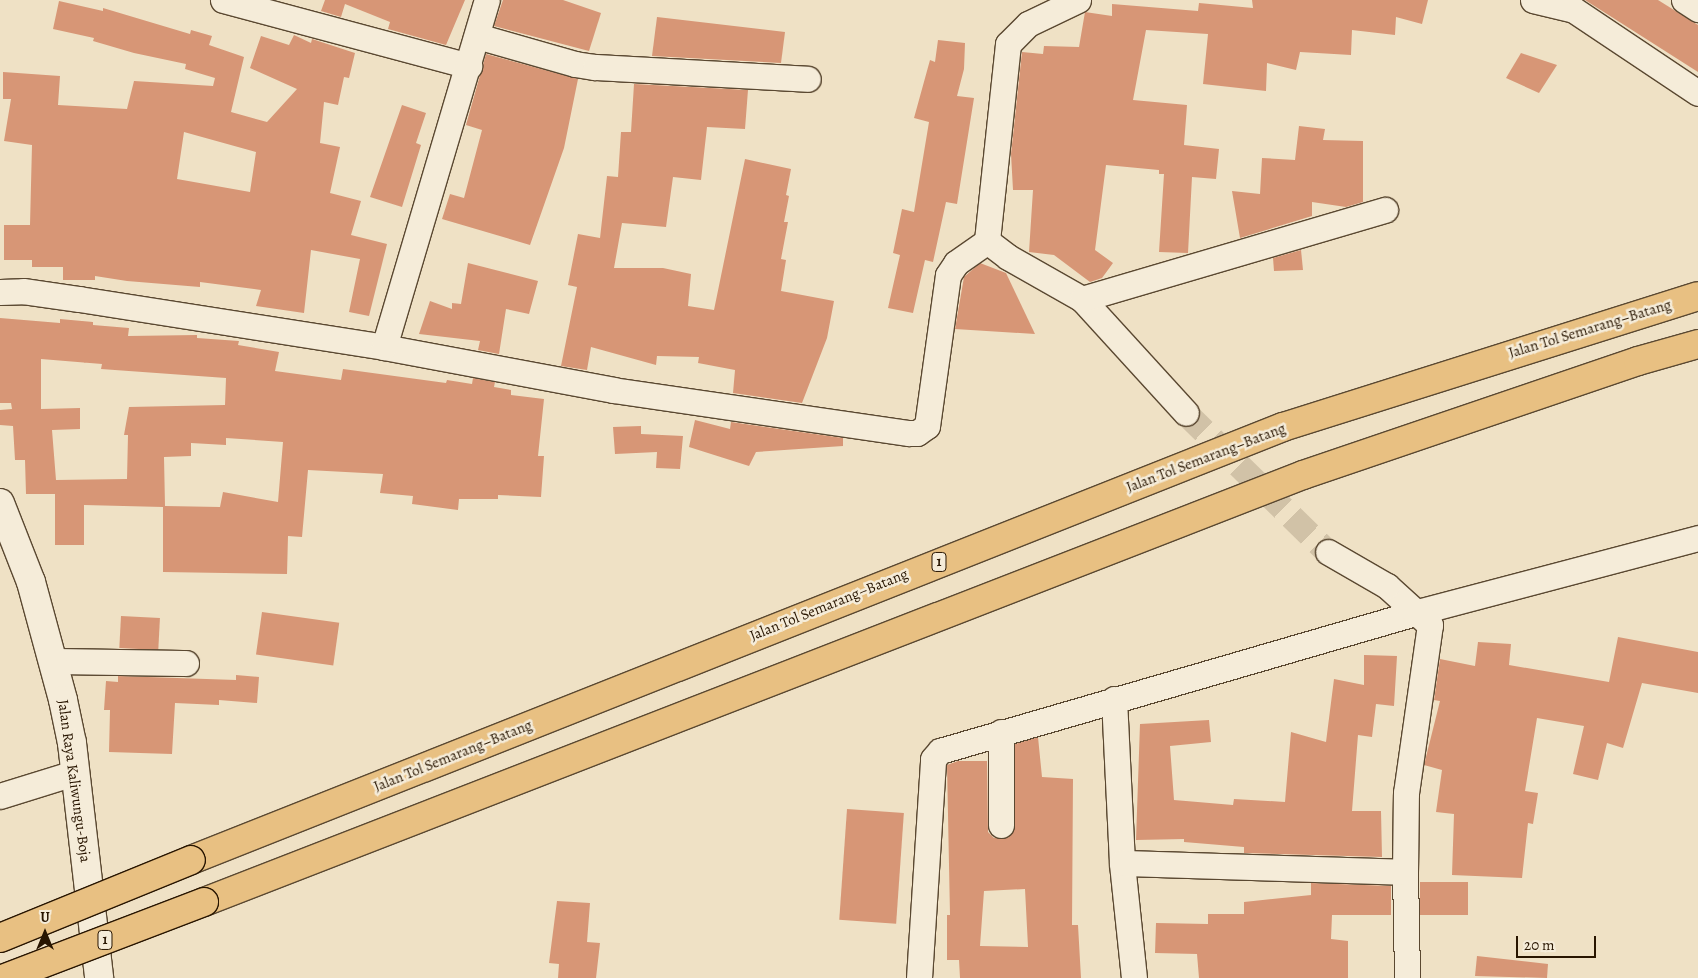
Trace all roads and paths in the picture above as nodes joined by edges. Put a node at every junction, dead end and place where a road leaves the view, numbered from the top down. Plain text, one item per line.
1 (222, 0) edge
2 (486, 0) edge
3 (1078, 0) edge
4 (1533, 0) edge
5 (1684, 0) edge
6 (1698, 8) edge
7 (477, 36) junction
8 (469, 66) junction
9 (808, 79) dead end
10 (1698, 93) edge
11 (1385, 210) dead end
12 (987, 241) junction
13 (0, 292) edge
14 (1698, 296) edge
15 (1082, 299) junction
16 (1698, 344) edge
17 (384, 347) junction
18 (1186, 413) tunnel mouth
19 (0, 503) edge
20 (7, 535) edge
21 (1698, 538) edge
22 (1328, 552) tunnel mouth
23 (1418, 612) junction
24 (53, 661) junction
25 (186, 662) dead end
26 (1114, 699) junction
27 (1001, 732) junction
28 (74, 773) junction
29 (0, 796) edge
30 (1001, 825) dead end
31 (1122, 864) junction
32 (1405, 872) junction
33 (0, 938) edge
34 (5, 978) edge
35 (99, 978) edge
36 (919, 978) edge
37 (1134, 978) edge
38 (1407, 978) edge

1 - 8 street
2 - 7 street
3 - 12 street
4 - 10 street
5 - 6 street
7 - 8 street
7 - 9 street
8 - 17 street
11 - 15 street
12 - 15 street
12 - 17 street
13 - 17 street
14 - 33 highway, Jalan Tol Semarang–Batang / 1, bridge
15 - 18 street
16 - 34 highway, 1, bridge
19 - 20 main road, Jalan Raya Kaliwungu-Boja
20 - 24 main road, Jalan Raya Kaliwungu-Boja
21 - 23 street
22 - 23 street
23 - 26 street
23 - 32 street
24 - 25 street
24 - 28 main road, Jalan Raya Kaliwungu-Boja
26 - 27 street
26 - 31 street
27 - 30 street
27 - 36 street
28 - 29 street
28 - 35 main road, Jalan Raya Kaliwungu-Boja
31 - 32 street
31 - 37 street
32 - 38 street

